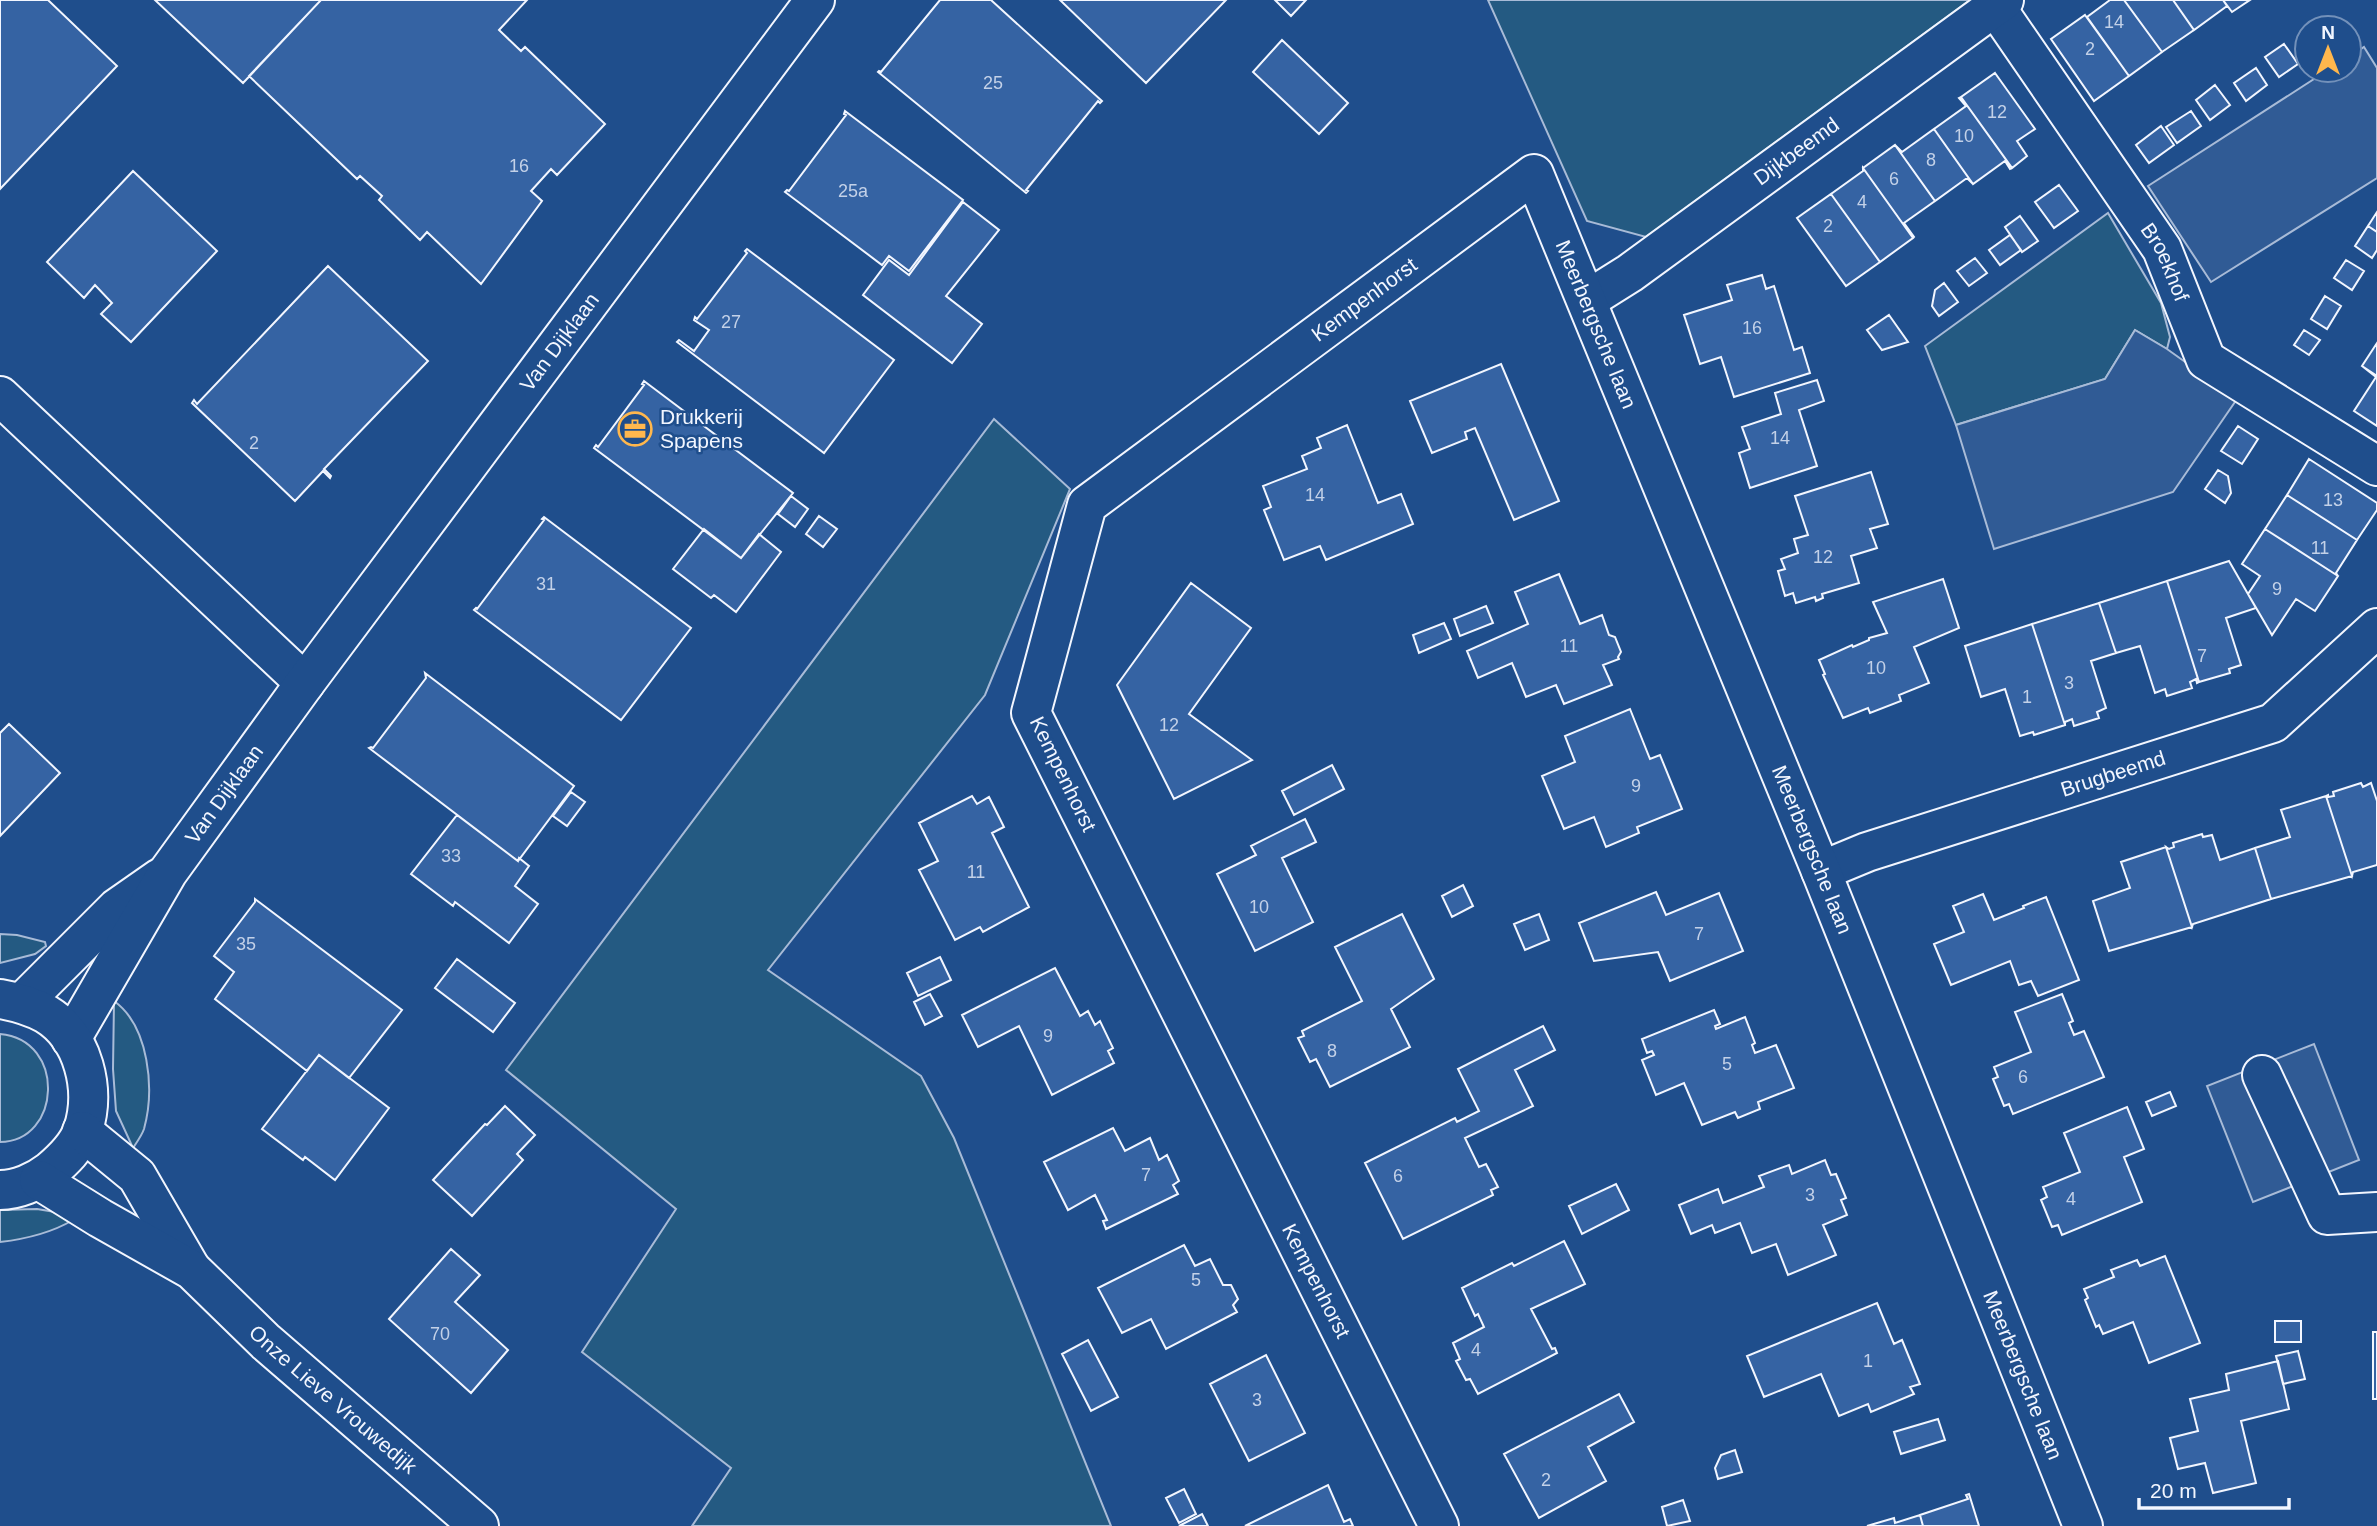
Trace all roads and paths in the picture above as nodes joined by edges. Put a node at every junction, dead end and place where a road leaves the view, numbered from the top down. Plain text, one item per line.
1 (815, 0) edge
2 (2000, 3) edge
3 (1534, 174) joint
4 (1587, 300) junction
5 (0, 397) edge
6 (2377, 466) edge
7 (2377, 628) edge
8 (305, 683) junction
9 (1821, 871) junction
10 (168, 872) junction
11 (11, 1001) edge
12 (71, 1039) junction
13 (2262, 1075) dead end
14 (82, 1131) junction
15 (39, 1180) junction
16 (0, 1190) edge
17 (2377, 1212) edge
18 (192, 1270) junction
19 (479, 1526) edge
20 (1439, 1526) edge
21 (2083, 1526) edge

1 - 8 street, Van Dijklaan
2 - 4 street, Dijkbeemd
2 - 6 street, Broekhof
3 - 4 street, Meerbergsche laan
3 - 20 street, Kempenhorst
4 - 9 street, Meerbergsche laan
5 - 8 street
7 - 9 street, Brugbeemd
8 - 10 street, Van Dijklaan
9 - 21 street, Meerbergsche laan
10 - 11 street, Van Dijklaan
10 - 12 street, Van Dijklaan
11 - 12 street
12 - 14 street
13 - 17 street
14 - 15 street
14 - 18 street, Onze Lieve Vrouwedijk
15 - 16 street
15 - 18 street, Onze Lieve Vrouwedijk
18 - 19 street, Onze Lieve Vrouwedijk

